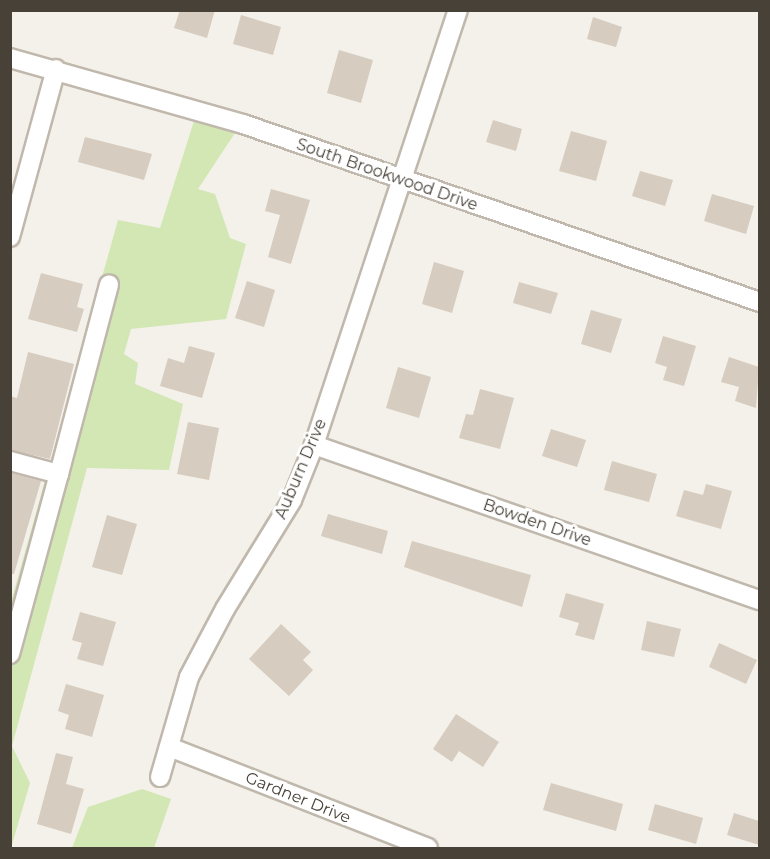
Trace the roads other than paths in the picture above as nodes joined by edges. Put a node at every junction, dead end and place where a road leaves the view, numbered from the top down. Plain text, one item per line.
1 (458, 10) edge
2 (10, 58) edge
3 (56, 69) junction
4 (403, 181) junction
5 (14, 213) edge
6 (10, 237) edge
7 (110, 285) dead end
8 (759, 302) edge
9 (314, 445) junction
10 (10, 461) edge
11 (59, 474) junction
12 (759, 600) edge
13 (10, 654) edge
14 (169, 747) junction
15 (160, 777) dead end
16 (428, 849) edge

1 - 4 street
2 - 3 street, South Brookwood Drive
3 - 4 street, South Brookwood Drive
3 - 5 street
4 - 8 street, South Brookwood Drive
4 - 9 street, Auburn Drive
5 - 6 street
7 - 11 street
9 - 12 street, Bowden Drive
9 - 14 street, Auburn Drive
10 - 11 street
11 - 13 street
14 - 15 street, Auburn Drive
14 - 16 street, Gardner Drive

